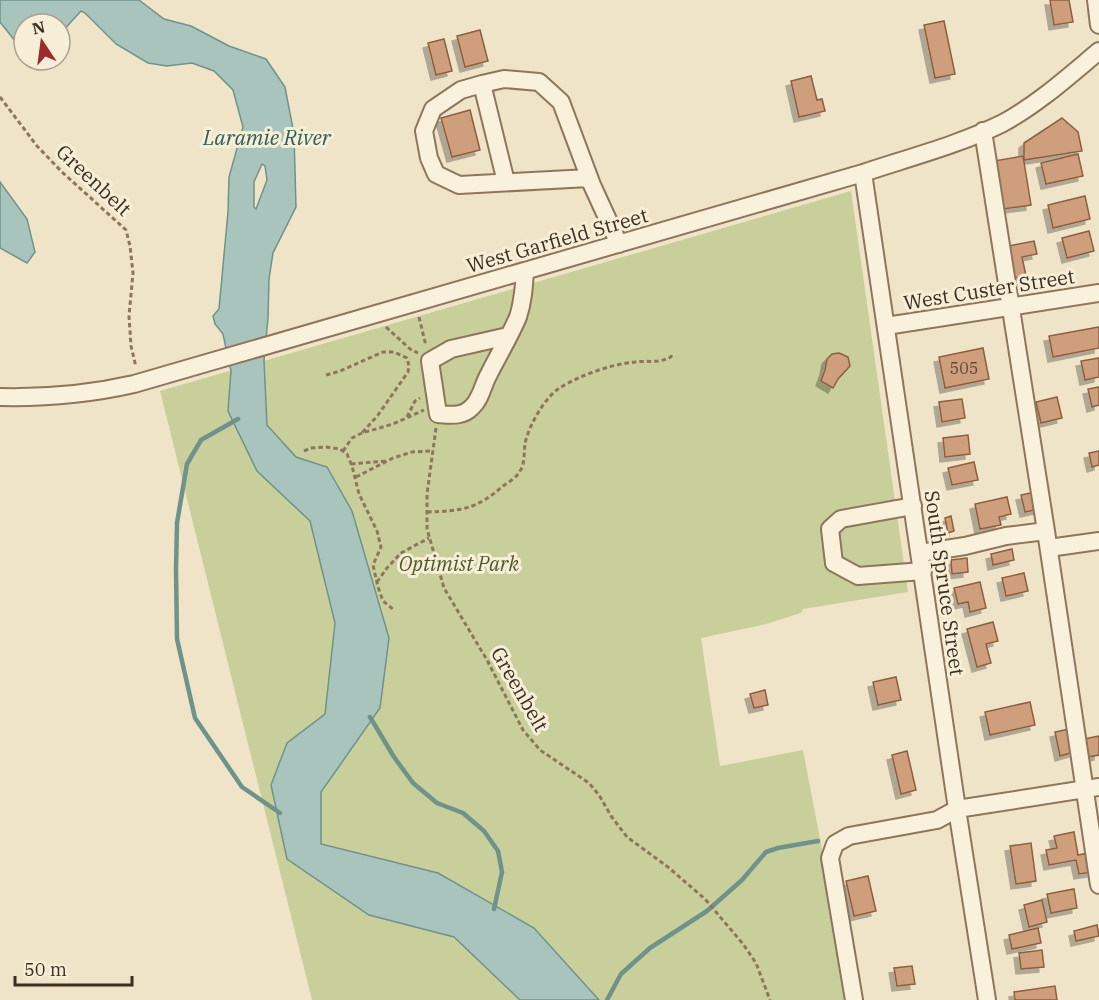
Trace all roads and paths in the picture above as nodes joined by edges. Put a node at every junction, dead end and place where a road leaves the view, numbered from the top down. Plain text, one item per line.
1 (1096, 0) edge
2 (1099, 25) edge
3 (1099, 51) edge
4 (482, 84) junction
5 (0, 97) edge
6 (983, 131) junction
7 (863, 172) junction
8 (589, 178) junction
9 (506, 182) junction
10 (619, 244) junction
11 (525, 271) junction
12 (1099, 293) edge
13 (1011, 307) junction
14 (373, 314) junction
15 (886, 326) junction
16 (508, 336) junction
17 (410, 349) junction
18 (672, 352) dead end
19 (407, 358) junction
20 (430, 361) junction
21 (136, 368) dead end
22 (327, 375) dead end
23 (434, 388) junction
24 (0, 397) edge
25 (437, 411) junction
26 (407, 419) junction
27 (362, 433) junction
28 (304, 451) dead end
29 (343, 451) junction
30 (432, 452) junction
31 (388, 460) junction
32 (351, 464) junction
33 (355, 477) junction
34 (913, 506) junction
35 (427, 512) junction
36 (430, 538) junction
37 (1048, 539) junction
38 (1099, 541) edge
39 (920, 553) junction
40 (923, 571) junction
41 (377, 582) junction
42 (394, 610) dead end
43 (1092, 788) edge
44 (957, 809) junction
45 (1099, 885) edge
46 (770, 1000) edge
47 (854, 1000) edge
48 (987, 1000) edge

1 - 2 street
3 - 6 street, West Garfield Street
4 - 8 street
4 - 9 street
4 - 9 street
5 - 21 path, Greenbelt
6 - 7 street, West Garfield Street
6 - 13 street
7 - 10 street, West Garfield Street
7 - 15 street, South Spruce Street
8 - 9 street
8 - 10 street
10 - 11 street, West Garfield Street
11 - 14 street, West Garfield Street
11 - 16 street
12 - 13 street, West Custer Street
13 - 15 street, West Custer Street
13 - 37 street
14 - 17 path
14 - 24 street, West Garfield Street
15 - 34 street, South Spruce Street
16 - 20 street
16 - 25 street
17 - 19 path
17 - 20 path
18 - 35 path
19 - 22 path
19 - 27 path
20 - 23 street
23 - 25 street
23 - 26 path
25 - 26 path
25 - 30 path, Greenbelt
26 - 27 path
27 - 29 path
28 - 29 path
29 - 32 path
30 - 31 path
30 - 35 path, Greenbelt
31 - 32 path
31 - 33 path
32 - 33 path
33 - 41 path
34 - 39 street, South Spruce Street
34 - 40 street
35 - 36 path, Greenbelt
36 - 41 path
36 - 46 path, Greenbelt
37 - 38 street
37 - 39 street
37 - 43 street
39 - 40 street, South Spruce Street
40 - 44 street, South Spruce Street
41 - 42 path
43 - 44 street
43 - 45 street
44 - 47 street
44 - 48 street, South Spruce Street

